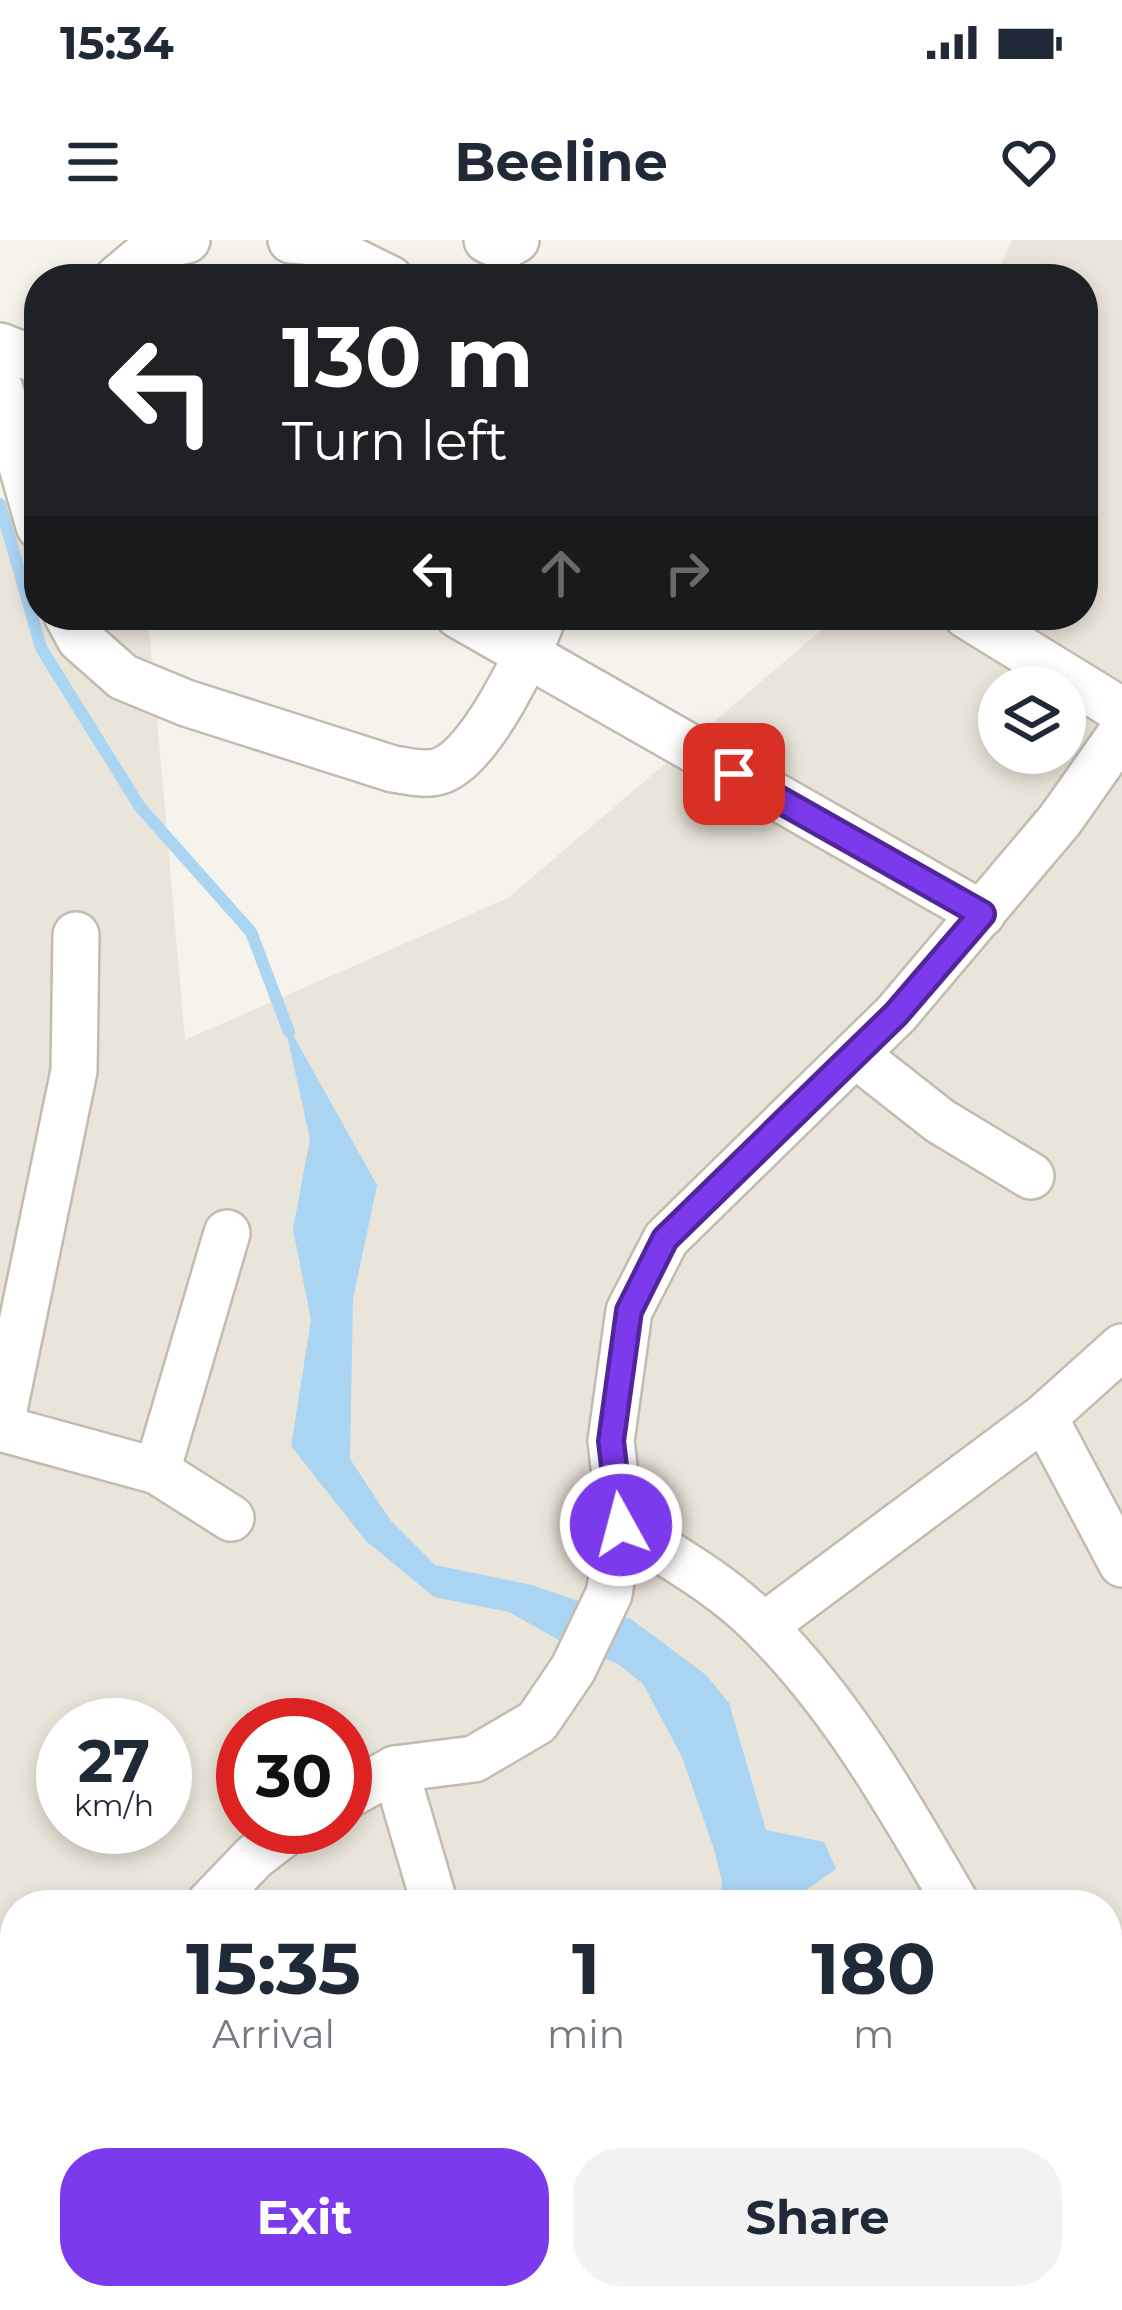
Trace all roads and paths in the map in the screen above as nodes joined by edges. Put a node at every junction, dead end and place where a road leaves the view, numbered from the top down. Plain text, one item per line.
1 (187, 240) edge
2 (291, 240) edge
3 (487, 240) edge
4 (516, 240) edge
5 (135, 264) edge
6 (360, 264) edge
7 (0, 389) edge
8 (24, 473) edge
9 (75, 630) edge
10 (483, 630) edge
11 (538, 630) edge
12 (990, 630) edge
13 (528, 657) junction
14 (1122, 711) edge
15 (1122, 732) edge
16 (982, 914) junction
17 (76, 935) dead end
18 (856, 1055) junction
19 (1031, 1176) dead end
20 (227, 1233) dead end
21 (1122, 1347) edge
22 (1044, 1417) junction
23 (0, 1428) edge
24 (157, 1471) junction
25 (231, 1518) dead end
26 (621, 1525) junction
27 (1122, 1564) edge
28 (764, 1626) junction
29 (395, 1769) junction
30 (372, 1782) edge
31 (257, 1854) edge
32 (222, 1890) edge
33 (430, 1890) edge
34 (948, 1890) edge

1 - 5 street
2 - 6 street
3 - 4 street
7 - 8 street
9 - 13 street
10 - 13 street
11 - 13 street
12 - 14 street
13 - 16 street
15 - 16 street
16 - 18 street
17 - 23 street
18 - 19 street
18 - 26 street
20 - 24 street
21 - 22 street
22 - 27 street
22 - 28 street
23 - 24 street
24 - 25 street
26 - 28 street
26 - 29 street
28 - 34 street
29 - 30 street
29 - 33 street
31 - 32 street

